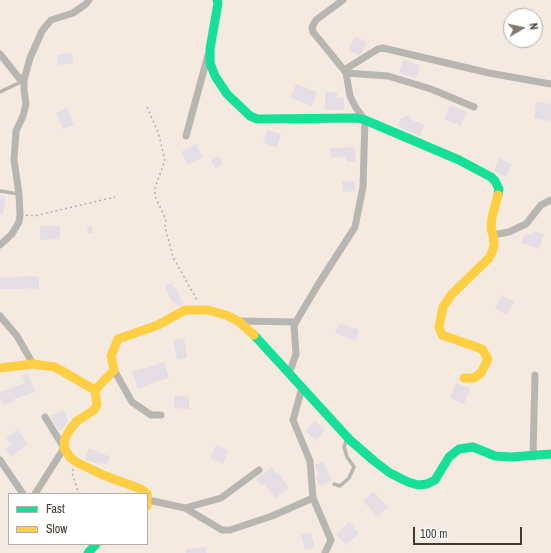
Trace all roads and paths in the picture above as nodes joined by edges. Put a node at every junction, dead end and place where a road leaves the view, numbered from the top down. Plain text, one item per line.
1 (89, 0) edge
2 (217, 0) edge
3 (343, 0) edge
4 (210, 49) junction
5 (0, 54) edge
6 (345, 71) junction
7 (24, 80) junction
8 (551, 84) edge
9 (0, 92) edge
10 (474, 107) dead end
11 (147, 108) dead end
12 (365, 120) junction
13 (186, 136) dead end
14 (0, 191) edge
15 (19, 194) junction
16 (115, 197) dead end
17 (551, 200) edge
18 (20, 215) junction
19 (493, 235) junction
20 (0, 245) edge
21 (200, 310) junction
22 (0, 316) edge
23 (238, 321) junction
24 (296, 322) junction
25 (33, 364) junction
26 (0, 368) edge
27 (114, 370) junction
28 (289, 374) junction
29 (534, 376) dead end
30 (464, 378) dead end
31 (302, 388) junction
32 (95, 390) junction
33 (161, 415) dead end
34 (45, 417) dead end
35 (347, 437) junction
36 (64, 448) junction
37 (551, 454) edge
38 (533, 456) junction
39 (0, 460) edge
40 (76, 462) junction
41 (259, 470) dead end
42 (334, 484) dead end
43 (22, 493) edge
44 (36, 493) edge
45 (79, 493) edge
46 (146, 493) edge
47 (313, 498) junction
48 (148, 503) edge
49 (184, 508) junction
50 (95, 545) edge
51 (88, 553) edge
52 (325, 553) edge

1 - 7 street
2 - 4 street
3 - 6 street
4 - 12 street
4 - 13 street
5 - 7 street
6 - 8 street
6 - 10 street
6 - 12 street
7 - 9 lane
7 - 15 street
11 - 21 path
12 - 19 street
12 - 24 street
14 - 15 lane
15 - 18 street
16 - 18 path
17 - 19 street
18 - 20 street
19 - 30 street
21 - 23 street
21 - 27 street
22 - 25 street
23 - 24 street
23 - 28 street
24 - 28 street
25 - 26 street
25 - 32 street
27 - 32 street
27 - 33 street
28 - 31 street
29 - 38 street
31 - 35 street
31 - 47 street
32 - 36 street
34 - 36 street
35 - 38 street
35 - 42 lane
36 - 40 street
36 - 44 street
37 - 38 street
39 - 43 street
40 - 45 path
40 - 46 street
41 - 49 street
47 - 49 street
47 - 52 street
48 - 49 street
50 - 51 street

